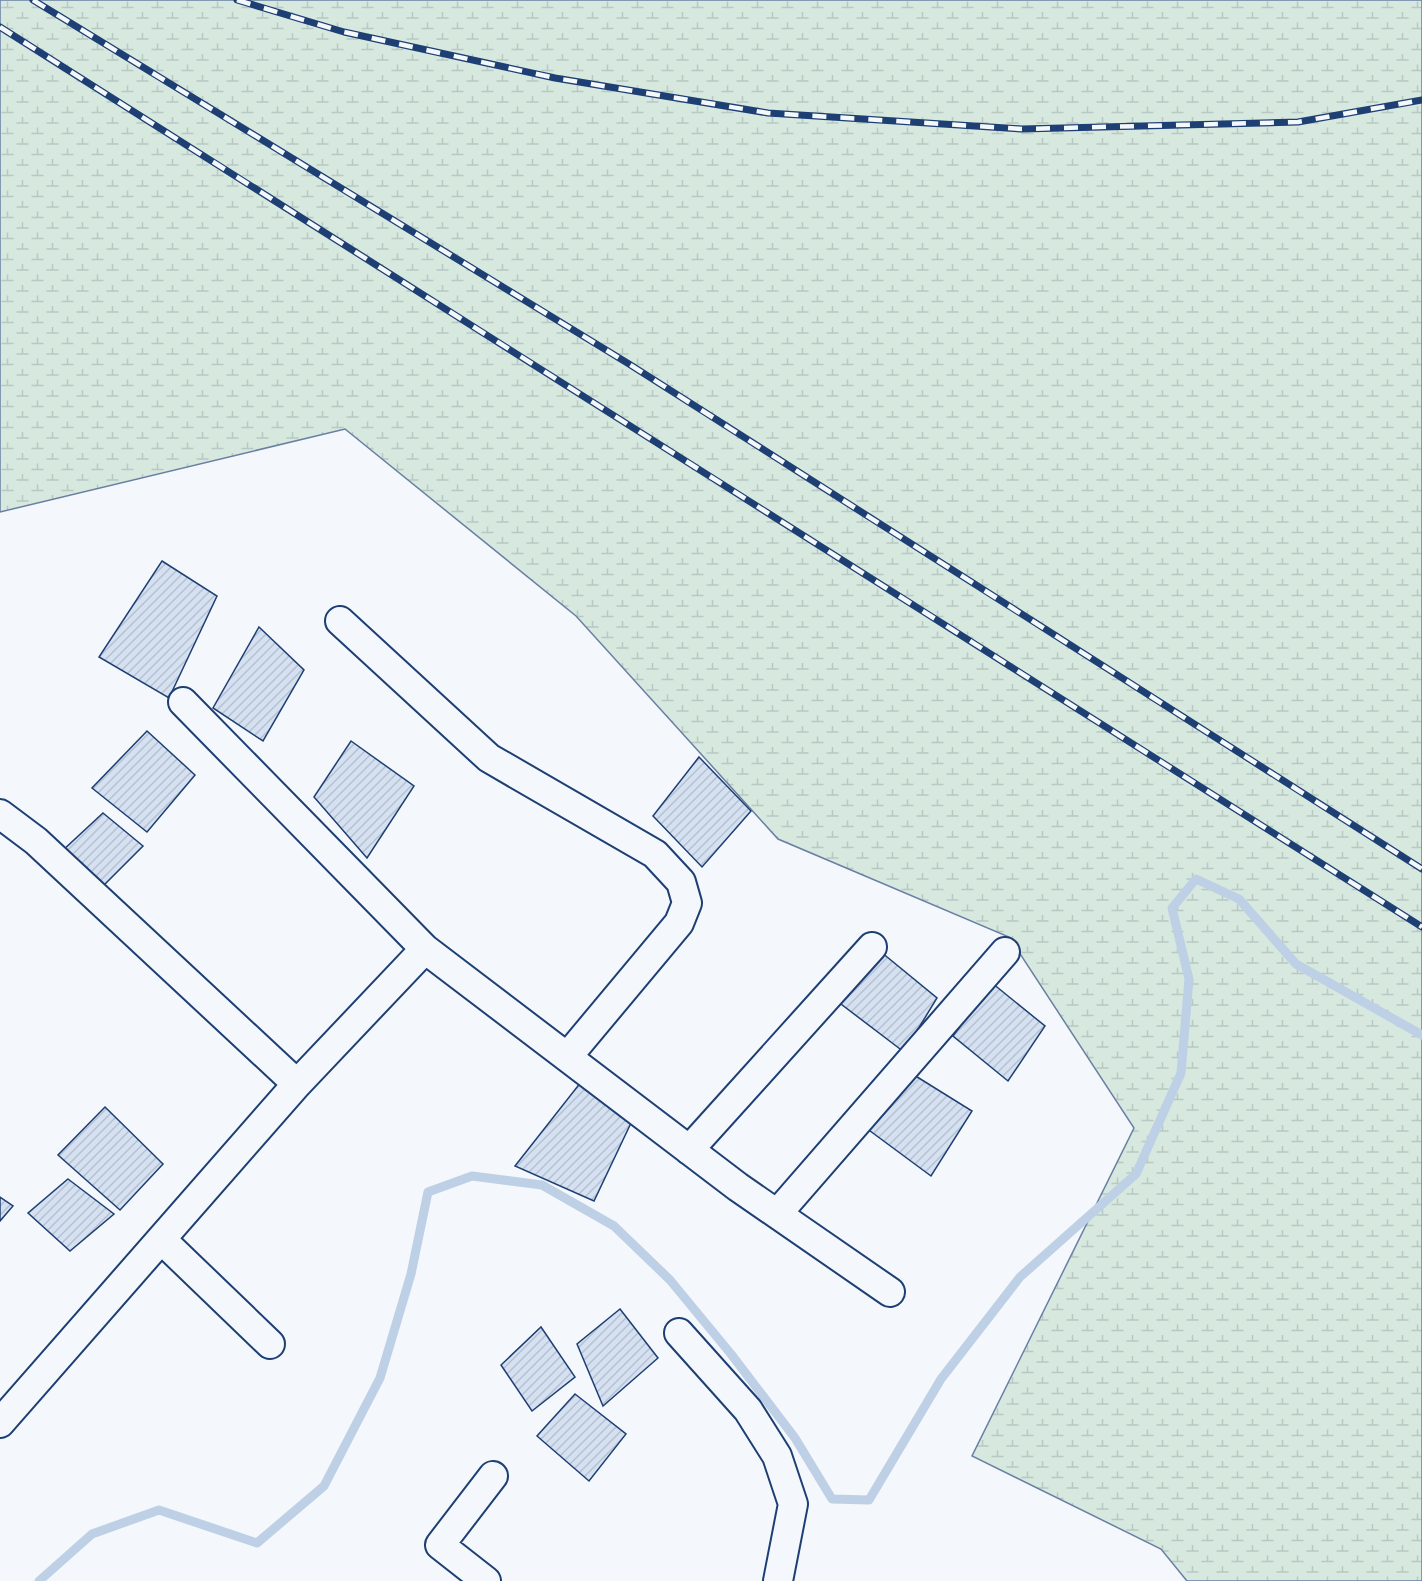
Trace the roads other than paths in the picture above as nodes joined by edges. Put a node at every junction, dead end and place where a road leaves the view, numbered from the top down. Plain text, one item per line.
1 (339, 621) dead end
2 (183, 702) dead end
3 (0, 814) edge
4 (872, 947) dead end
5 (425, 949) junction
6 (1005, 952) dead end
7 (568, 1056) junction
8 (297, 1084) junction
9 (689, 1150) junction
10 (777, 1214) junction
11 (162, 1240) junction
12 (890, 1292) dead end
13 (679, 1333) dead end
14 (270, 1344) dead end
15 (0, 1424) edge
16 (493, 1476) dead end
17 (486, 1581) edge
18 (778, 1581) edge

1 - 7 street
2 - 5 street
3 - 8 street
4 - 9 street
5 - 7 street
5 - 8 street
6 - 10 street
7 - 9 street
8 - 11 street
9 - 10 street
10 - 12 street
11 - 14 street
11 - 15 street
13 - 18 street
16 - 17 street

